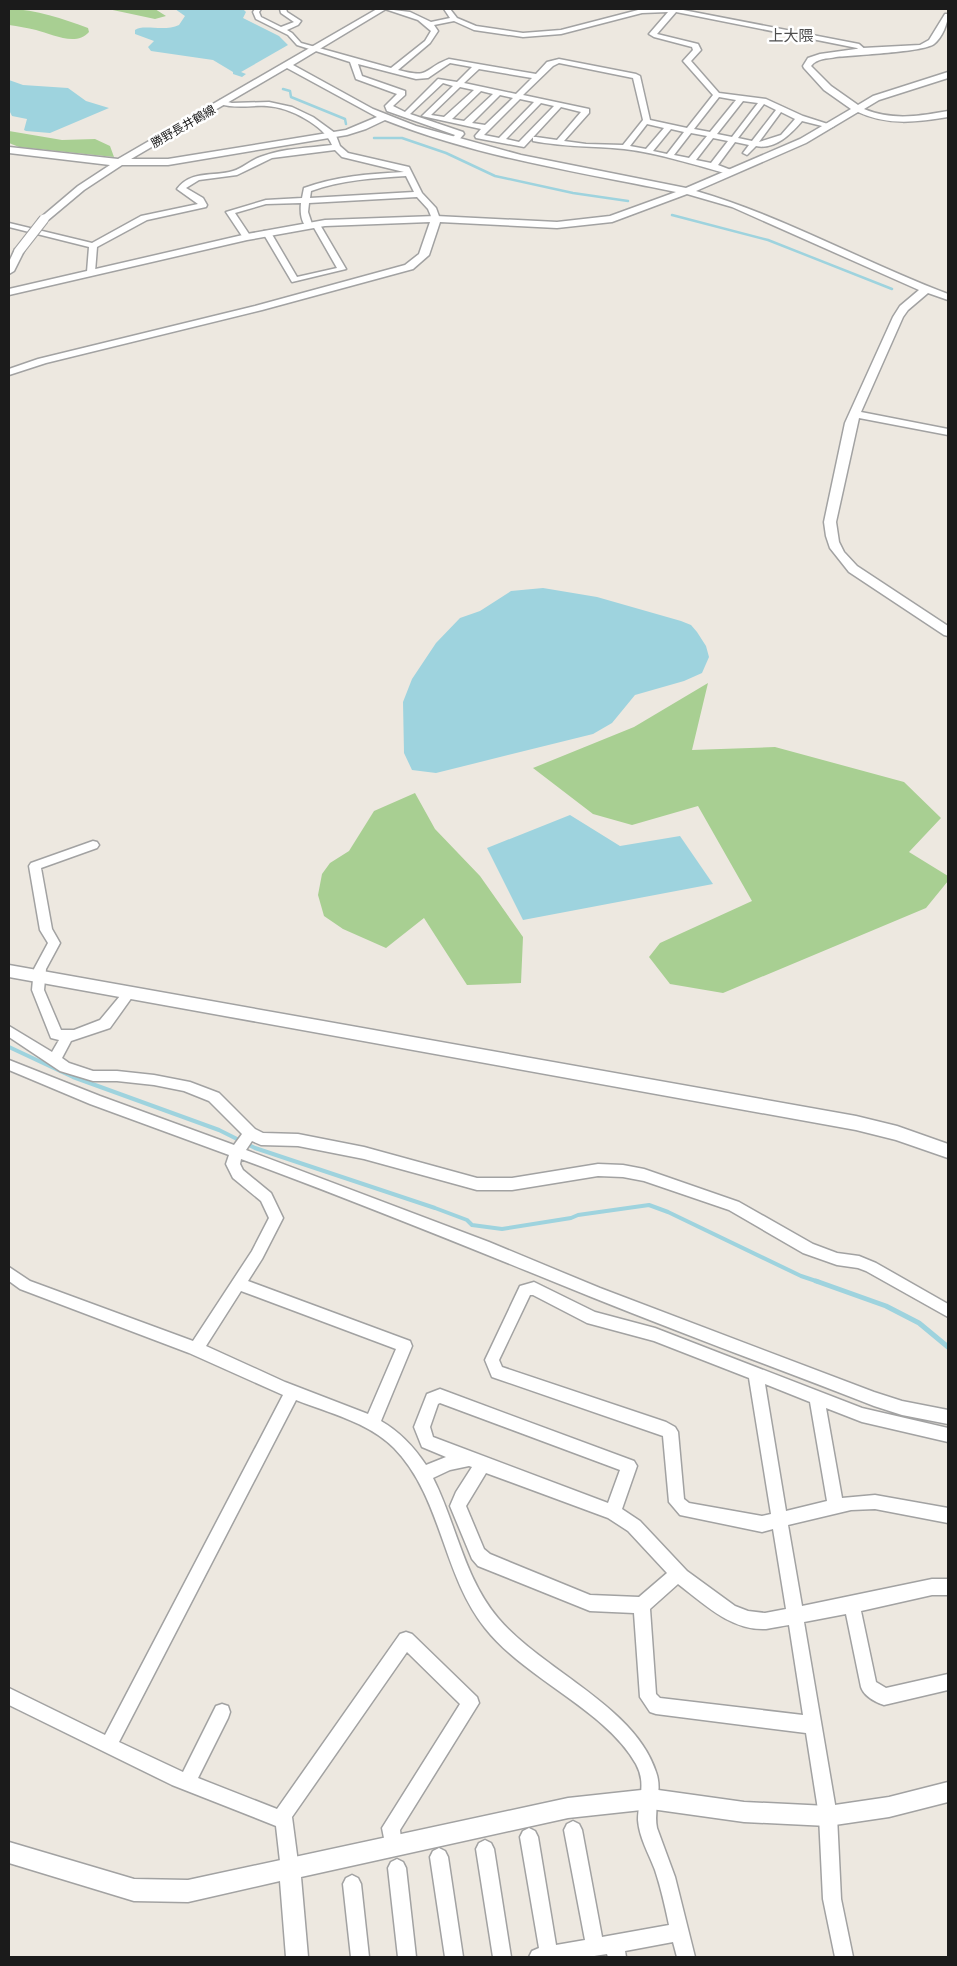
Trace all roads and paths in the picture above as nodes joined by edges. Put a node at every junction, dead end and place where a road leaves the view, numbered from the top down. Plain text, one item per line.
1 (258, 9) edge
2 (283, 9) edge
3 (382, 9) edge
4 (388, 9) edge
5 (447, 9) edge
6 (674, 10) junction
7 (948, 16) edge
8 (455, 19) junction
9 (431, 24) junction
10 (280, 30) junction
11 (314, 48) junction
12 (863, 51) junction
13 (353, 60) junction
14 (459, 63) junction
15 (287, 65) junction
16 (478, 66) junction
17 (453, 69) dead end
18 (392, 71) junction
19 (948, 75) edge
20 (538, 77) junction
21 (459, 85) junction
22 (479, 89) junction
23 (498, 93) junction
24 (717, 95) junction
25 (518, 97) junction
26 (741, 98) junction
27 (763, 101) junction
28 (223, 102) junction
29 (539, 102) junction
30 (562, 106) junction
31 (780, 108) junction
32 (856, 109) junction
33 (408, 112) junction
34 (387, 113) junction
35 (948, 114) edge
36 (426, 116) junction
37 (800, 118) junction
38 (446, 120) junction
39 (647, 122) junction
40 (466, 124) junction
41 (669, 126) junction
42 (830, 126) junction
43 (487, 128) junction
44 (690, 130) junction
45 (332, 134) junction
46 (712, 135) junction
47 (536, 139) junction
48 (733, 139) junction
49 (500, 141) junction
50 (558, 143) junction
51 (754, 143) junction
52 (337, 147) junction
53 (626, 147) junction
54 (11, 151) edge
55 (648, 152) junction
56 (748, 153) dead end
57 (669, 156) junction
58 (520, 158) junction
59 (691, 161) junction
60 (120, 162) junction
61 (713, 166) junction
62 (728, 172) junction
63 (408, 174) junction
64 (687, 192) junction
65 (419, 194) junction
66 (304, 201) junction
67 (436, 219) junction
68 (9, 225) edge
69 (312, 225) junction
70 (267, 233) junction
71 (247, 236) junction
72 (93, 246) junction
73 (9, 271) edge
74 (91, 272) junction
75 (926, 289) junction
76 (9, 292) edge
77 (948, 297) edge
78 (9, 372) edge
79 (855, 414) junction
80 (948, 432) edge
81 (948, 632) edge
82 (93, 844) dead end
83 (9, 971) edge
84 (39, 977) junction
85 (129, 993) junction
86 (9, 1031) edge
87 (67, 1036) junction
88 (54, 1060) junction
89 (9, 1066) edge
90 (250, 1133) junction
91 (948, 1151) edge
92 (237, 1152) junction
93 (9, 1273) edge
94 (239, 1284) junction
95 (948, 1311) edge
96 (196, 1348) junction
97 (756, 1375) junction
98 (292, 1393) junction
99 (817, 1397) junction
100 (948, 1417) edge
101 (372, 1423) junction
102 (948, 1435) edge
103 (476, 1462) junction
104 (422, 1475) junction
105 (836, 1507) junction
106 (613, 1512) junction
107 (948, 1516) edge
108 (780, 1519) junction
109 (678, 1573) junction
110 (948, 1587) edge
111 (642, 1605) junction
112 (852, 1605) junction
113 (795, 1616) junction
114 (948, 1682) edge
115 (9, 1696) edge
116 (222, 1712) dead end
117 (813, 1726) junction
118 (108, 1746) junction
119 (186, 1782) junction
120 (948, 1792) edge
121 (651, 1799) junction
122 (828, 1816) junction
123 (280, 1819) junction
124 (573, 1830) dead end
125 (529, 1837) dead end
126 (392, 1847) junction
127 (485, 1849) dead end
128 (9, 1853) edge
129 (440, 1857) dead end
130 (397, 1868) dead end
131 (290, 1870) junction
132 (352, 1884) dead end
133 (679, 1932) junction
134 (595, 1947) junction
135 (616, 1950) edge
136 (552, 1956) edge
137 (297, 1957) edge
138 (360, 1957) edge
139 (407, 1957) edge
140 (454, 1957) edge
141 (502, 1957) edge
142 (686, 1957) edge
143 (844, 1957) edge

1 - 10 street
2 - 10 street
3 - 11 street, 勝野長井鶴線
4 - 9 street
5 - 8 street
6 - 8 street
6 - 12 street
6 - 24 street
7 - 12 street
8 - 9 street
9 - 18 street
10 - 11 street
11 - 13 street
11 - 15 street, 勝野長井鶴線
12 - 32 street
13 - 18 street
13 - 34 street
14 - 16 street
14 - 17 street
14 - 18 street
15 - 28 street, 勝野長井鶴線
15 - 34 street
16 - 20 street
16 - 21 street
19 - 32 street
20 - 25 street
20 - 39 street
21 - 22 street
21 - 33 street
21 - 36 street
22 - 23 street
22 - 38 street
23 - 25 street
23 - 40 street
24 - 26 street
24 - 44 street
25 - 29 street
25 - 43 street
26 - 27 street
26 - 46 street
27 - 31 street
27 - 48 street
28 - 45 street
28 - 60 street, 勝野長井鶴線
29 - 30 street
29 - 49 street
30 - 47 street
30 - 49 street
30 - 50 street
31 - 37 street
31 - 51 street
32 - 35 street
32 - 42 street
33 - 34 street
33 - 36 street
34 - 45 street
34 - 58 street
36 - 38 street
37 - 42 street
37 - 51 street
38 - 40 street
39 - 41 street
39 - 53 street
40 - 43 street
41 - 44 street
41 - 55 street
42 - 62 street
43 - 49 street
44 - 46 street
44 - 57 street
45 - 52 street
45 - 60 street
46 - 48 street
46 - 59 street
47 - 50 street
47 - 58 street
48 - 51 street
48 - 61 street
50 - 53 street
51 - 56 street
52 - 63 street
52 - 72 street
53 - 55 street
54 - 60 street
55 - 57 street
57 - 59 street
58 - 64 street
59 - 61 street
60 - 73 street, 勝野長井鶴線, bridge
61 - 62 street
62 - 64 street
63 - 65 street
63 - 66 street
64 - 67 street
64 - 75 street
65 - 66 street
65 - 67 street
66 - 69 street
66 - 71 street
67 - 69 street
67 - 78 street
68 - 72 street
69 - 70 street
69 - 70 street
70 - 71 street
71 - 74 street
72 - 74 street
74 - 76 street
75 - 77 street
75 - 79 street
79 - 80 street
79 - 81 street
82 - 84 street
83 - 84 street
84 - 85 street
84 - 87 street
85 - 87 street
85 - 91 street
86 - 88 street
87 - 88 street
88 - 90 street
89 - 92 street
90 - 92 street
90 - 95 street
92 - 94 street
92 - 100 street
93 - 96 street
94 - 96 street
94 - 101 street
96 - 98 street
97 - 99 street
97 - 108 street
97 - 108 street
98 - 101 street
98 - 118 street
99 - 102 street
99 - 105 street
101 - 104 street
103 - 104 street
103 - 106 street
103 - 106 street
103 - 111 street
104 - 121 street
105 - 107 street
105 - 108 street
106 - 109 street
108 - 113 street
109 - 111 street
109 - 113 street
110 - 112 street
111 - 117 street
112 - 113 street
112 - 114 street
113 - 117 street
115 - 118 street
116 - 119 street
117 - 122 street
118 - 119 street
119 - 123 street
120 - 122 street
121 - 122 street
121 - 126 street
121 - 133 street
122 - 143 street
123 - 126 street
123 - 131 street
124 - 134 street
125 - 136 street
126 - 131 street
127 - 141 street
128 - 131 street
129 - 140 street
130 - 139 street
131 - 137 street
132 - 138 street
133 - 135 street
133 - 142 street
134 - 135 street
134 - 136 street

